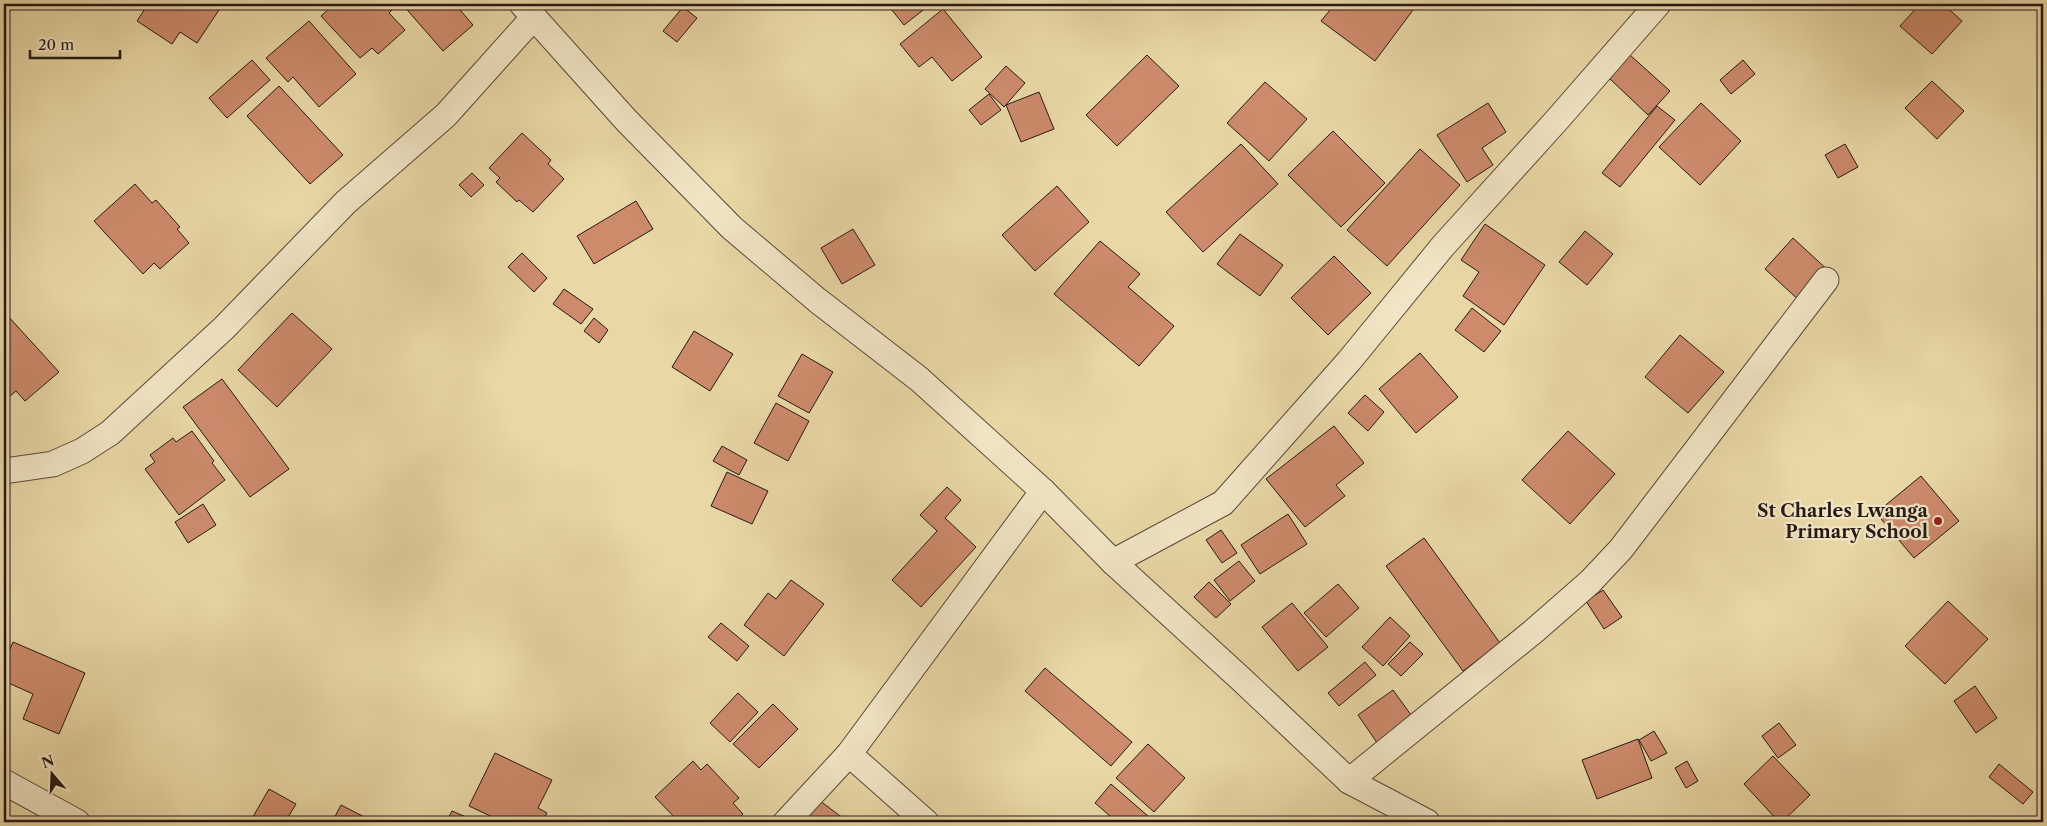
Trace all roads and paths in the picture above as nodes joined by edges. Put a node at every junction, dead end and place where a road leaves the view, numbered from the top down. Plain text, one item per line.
1 (1658, 4) edge
2 (528, 11) edge
3 (1826, 280) dead end
4 (4, 471) edge
5 (1043, 491) junction
6 (1113, 562) junction
7 (849, 754) junction
8 (1348, 781) junction
9 (4, 782) edge
10 (77, 822) edge
11 (786, 822) edge
12 (926, 822) edge
13 (1427, 822) edge

1 - 6 street
2 - 4 street
2 - 5 street
3 - 8 street
5 - 6 street
5 - 7 street
6 - 8 street
7 - 11 street
7 - 12 street
8 - 13 street
9 - 10 street

